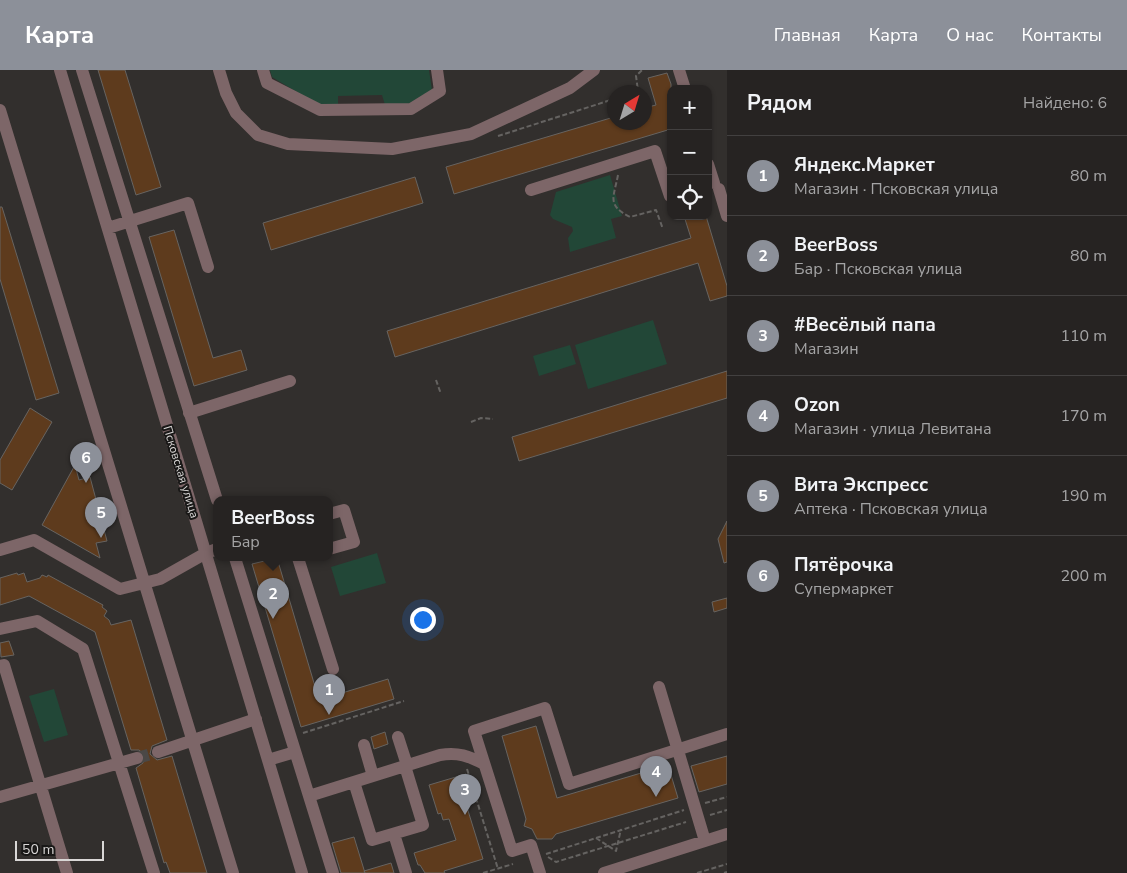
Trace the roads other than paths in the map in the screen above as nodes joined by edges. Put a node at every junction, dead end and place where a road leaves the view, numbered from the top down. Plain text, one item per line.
1 (60, 70) edge
2 (82, 70) edge
3 (219, 70) edge
4 (263, 70) edge
5 (436, 70) edge
6 (594, 70) edge
7 (680, 70) edge
8 (684, 85) edge
9 (0, 110) edge
10 (712, 175) edge
11 (667, 187) edge
12 (531, 190) dead end
13 (727, 216) edge
14 (129, 221) junction
15 (108, 228) junction
16 (208, 267) dead end
17 (290, 381) dead end
18 (189, 413) junction
19 (216, 496) edge
20 (333, 513) edge
21 (333, 549) edge
22 (0, 550) edge
23 (211, 551) edge
24 (214, 561) edge
25 (236, 561) edge
26 (301, 561) edge
27 (143, 583) junction
28 (0, 629) edge
29 (0, 666) edge
30 (333, 669) dead end
31 (659, 687) dead end
32 (6, 691) edge
33 (256, 719) junction
34 (727, 734) edge
35 (398, 737) dead end
36 (192, 740) junction
37 (364, 745) dead end
38 (678, 750) junction
39 (158, 752) tunnel mouth
40 (296, 752) junction
41 (137, 758) tunnel mouth
42 (268, 760) junction
43 (120, 762) junction
44 (484, 764) junction
45 (406, 766) junction
46 (373, 776) junction
47 (354, 782) junction
48 (40, 786) junction
49 (309, 796) junction
50 (0, 798) edge
51 (394, 834) junction
52 (727, 834) edge
53 (705, 841) junction
54 (67, 873) edge
55 (154, 873) edge
56 (233, 873) edge
57 (302, 873) edge
58 (333, 873) edge
59 (406, 873) edge
60 (540, 873) edge
61 (604, 873) edge

1 - 15 street, Псковская улица
2 - 14 street
3 - 6 street
4 - 5 street
7 - 8 street
9 - 27 street
10 - 13 street
11 - 12 street
14 - 15 street
14 - 16 street
14 - 18 street
15 - 23 street, Псковская улица
17 - 18 street
18 - 19 street
20 - 21 street
22 - 27 street
23 - 27 street
24 - 33 street, Псковская улица
25 - 40 street
26 - 30 street
27 - 36 street
28 - 43 street
29 - 32 street
31 - 38 street
32 - 48 street
33 - 36 street
33 - 42 street, Псковская улица
34 - 38 street
35 - 45 street
36 - 39 street
36 - 56 street
37 - 46 street
38 - 44 street
38 - 53 street
40 - 42 street
40 - 49 street
41 - 43 street
42 - 57 street, Псковская улица
43 - 48 street
43 - 55 street
44 - 45 street
44 - 60 street
45 - 46 street
45 - 51 street
46 - 47 street
47 - 49 street
47 - 51 street
48 - 50 street
48 - 54 street
49 - 58 street
51 - 59 street
52 - 53 street
53 - 61 street

